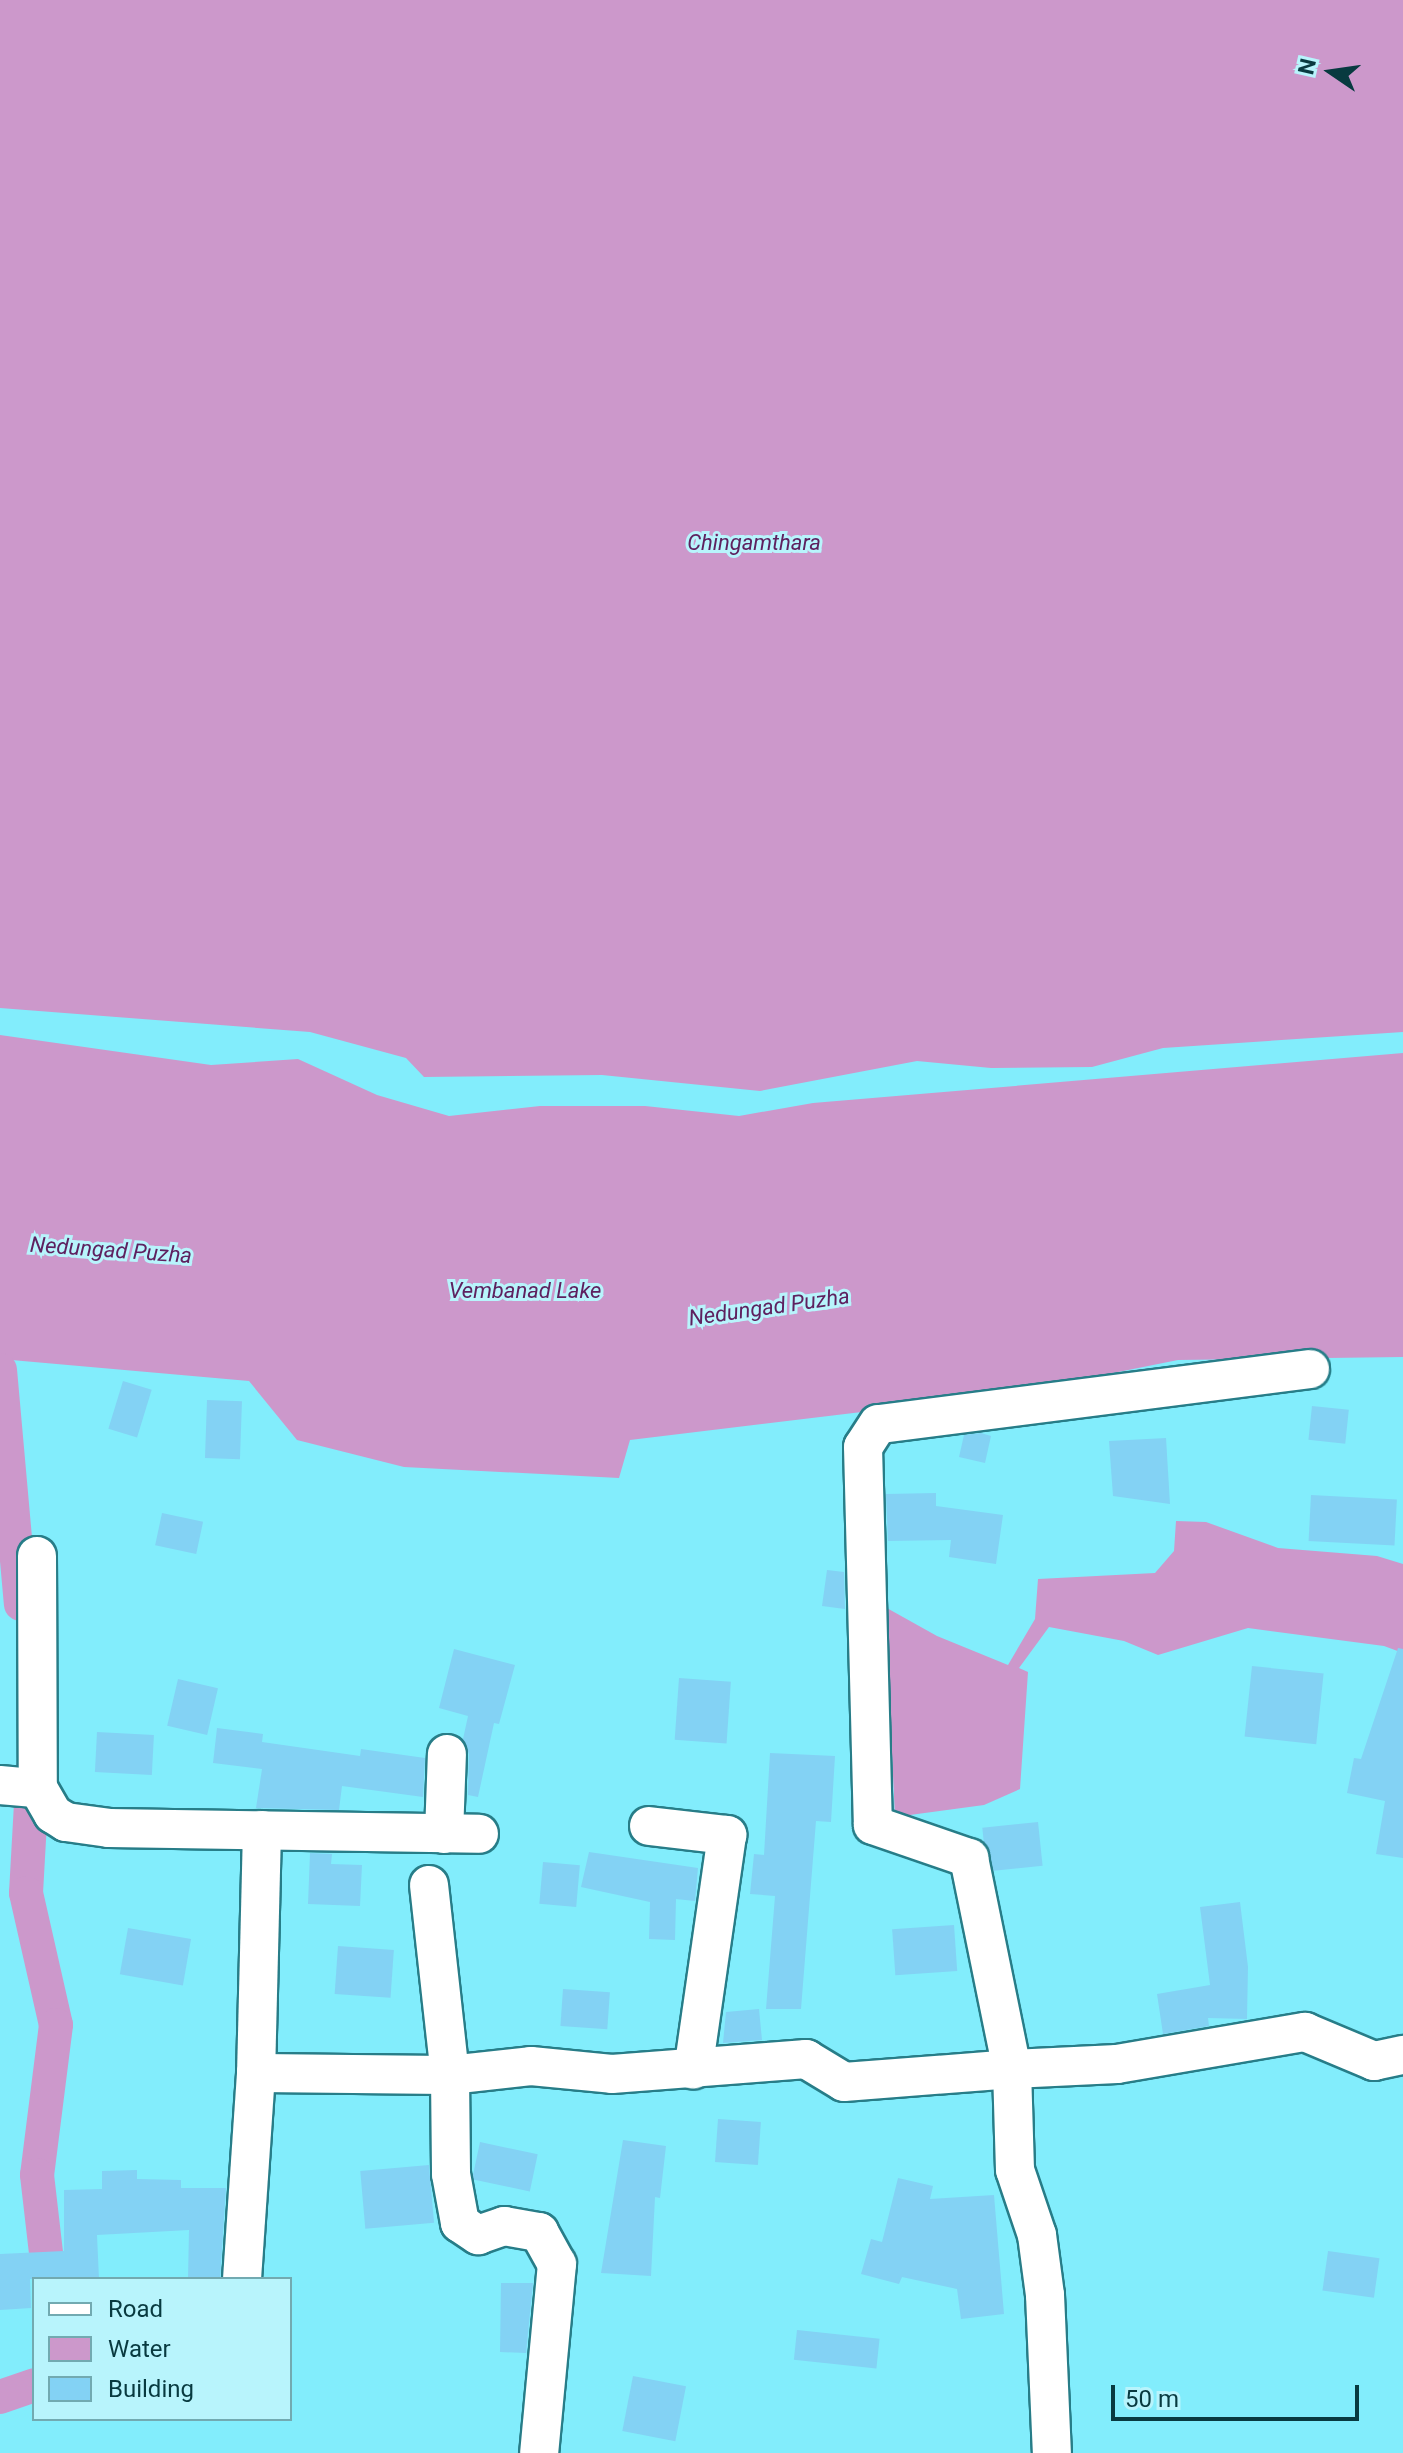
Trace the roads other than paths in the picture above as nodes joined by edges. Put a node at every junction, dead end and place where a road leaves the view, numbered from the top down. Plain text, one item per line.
1 (1310, 1369) dead end
2 (37, 1556) dead end
3 (447, 1754) dead end
4 (21, 1787) edge
5 (649, 1826) dead end
6 (262, 1830) junction
7 (429, 1885) dead end
8 (1403, 2055) edge
9 (1012, 2069) junction
10 (693, 2070) junction
11 (256, 2073) junction
12 (450, 2075) junction
13 (242, 2277) edge
14 (539, 2453) edge
15 (1052, 2453) edge

1 - 9 street
2 - 4 street
3 - 6 street
4 - 6 street
5 - 10 street
6 - 11 street
7 - 12 street
8 - 9 street
9 - 10 street
9 - 15 street
10 - 12 street
11 - 12 street
11 - 13 street
12 - 14 street

